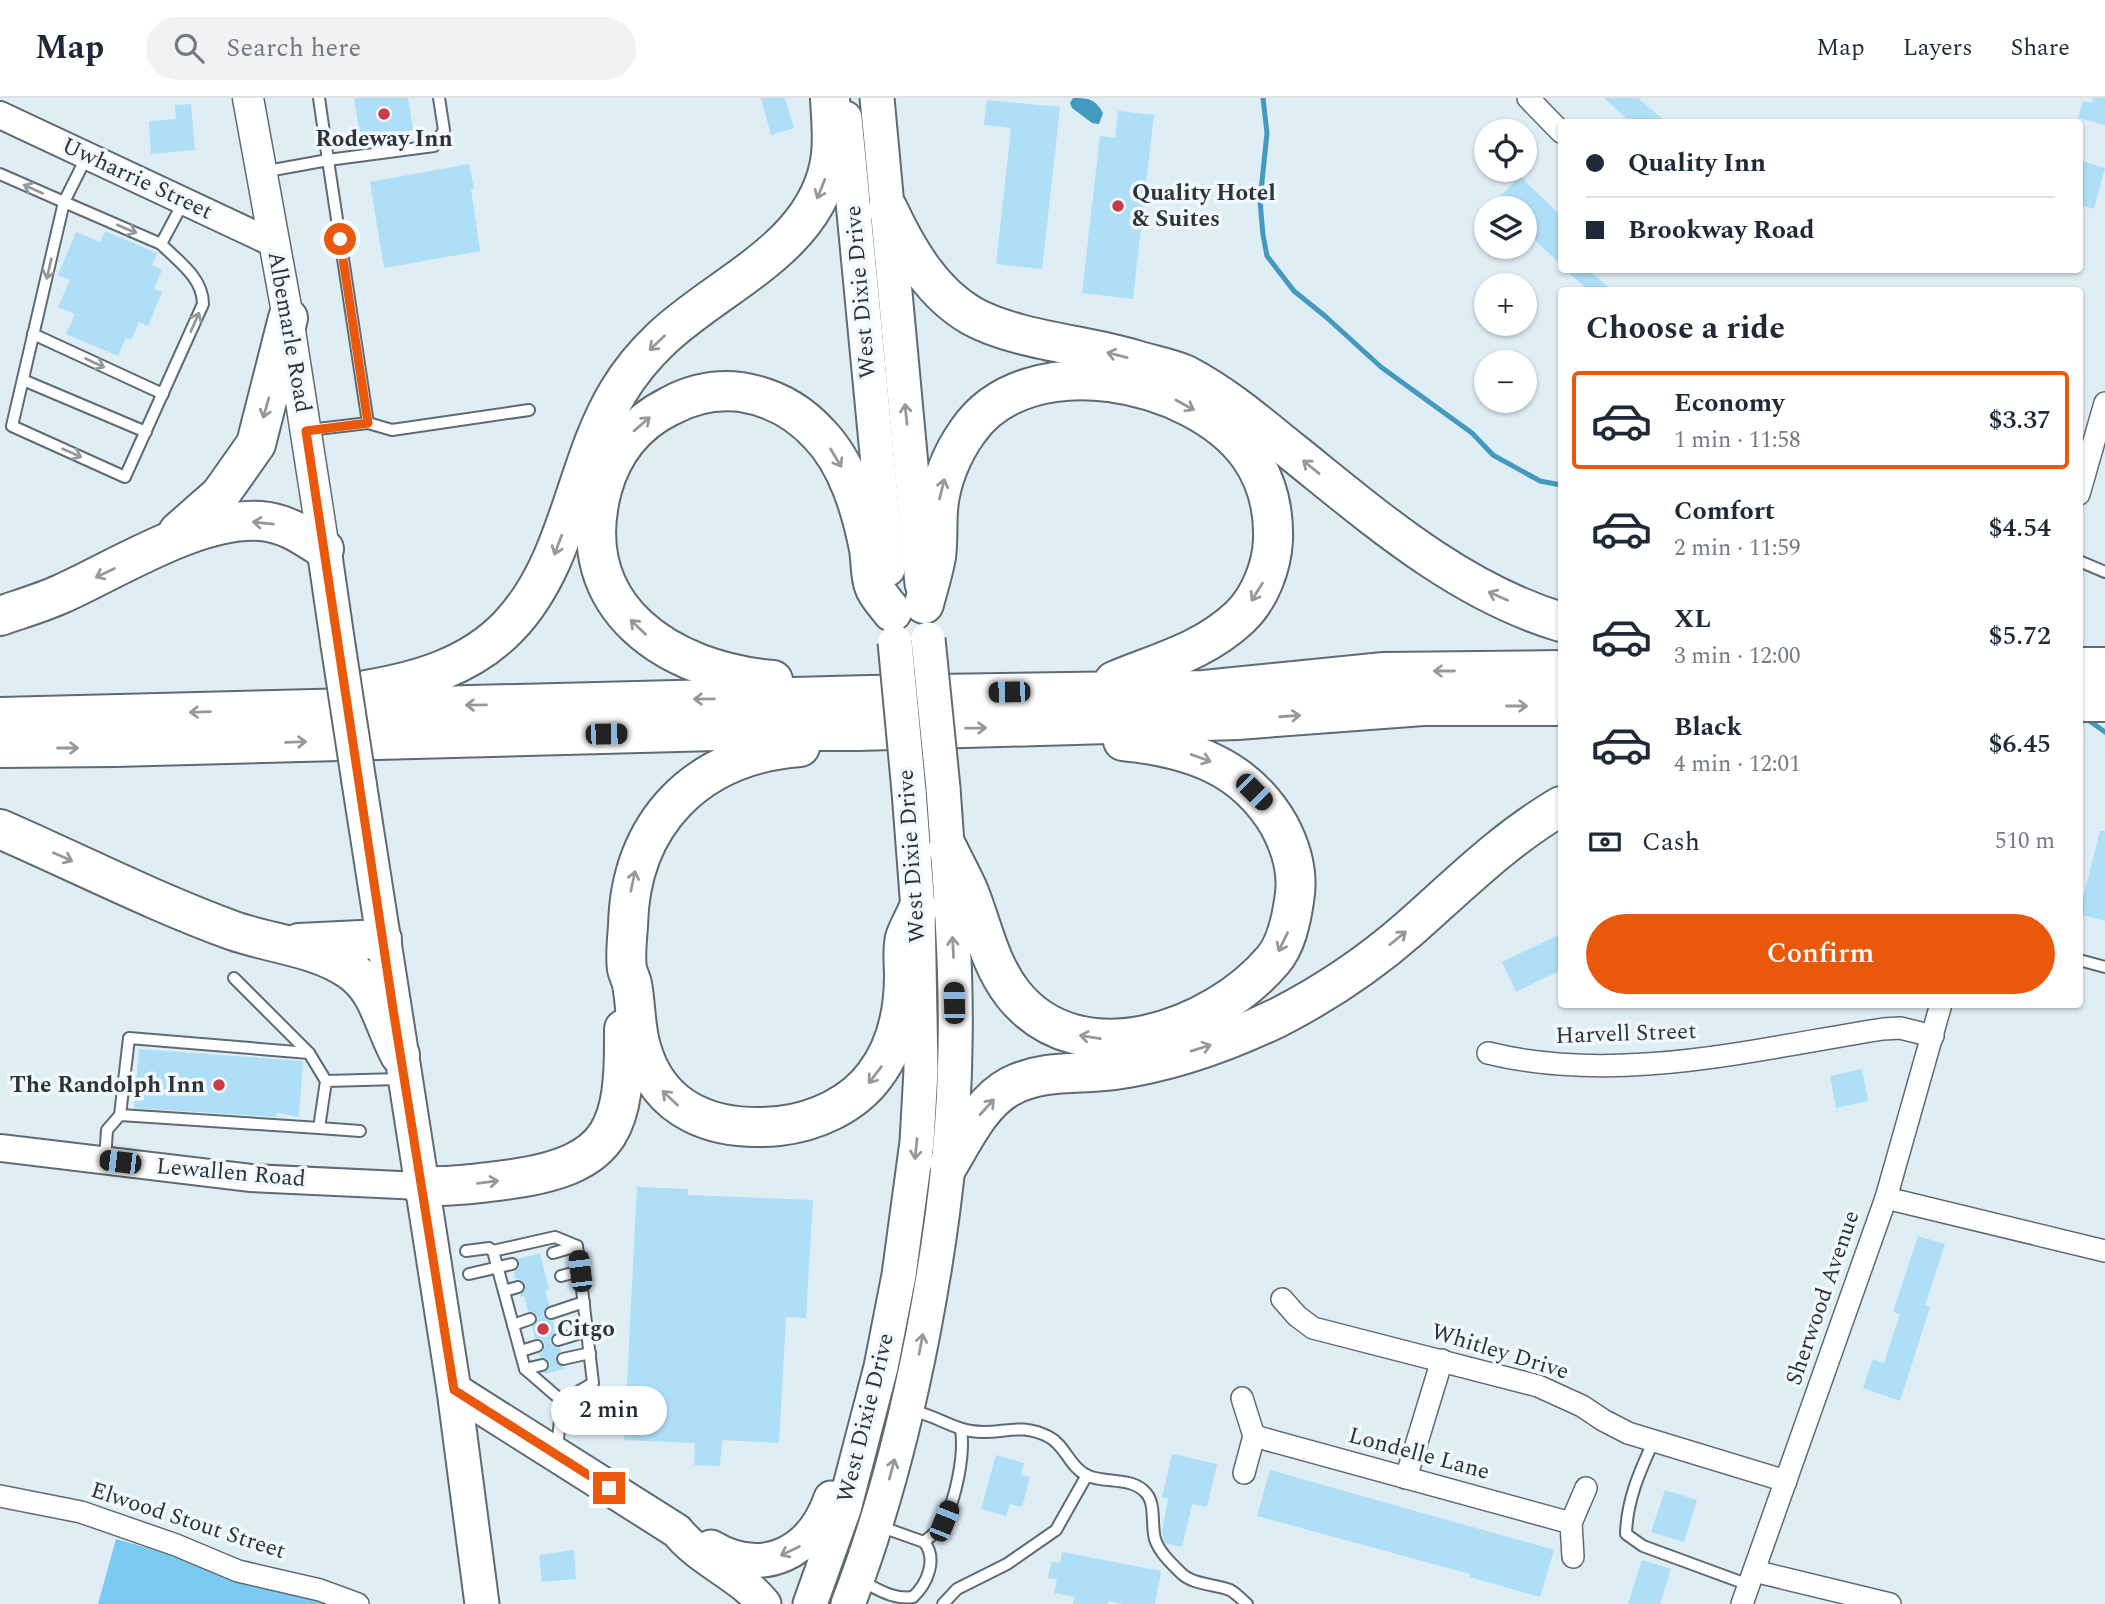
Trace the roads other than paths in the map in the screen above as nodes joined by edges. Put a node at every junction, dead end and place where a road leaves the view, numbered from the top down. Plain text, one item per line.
1 (248, 98) edge
2 (319, 98) edge
3 (439, 98) edge
4 (830, 98) edge
5 (843, 98) edge
6 (877, 98) edge
7 (1528, 98) edge
8 (0, 115) edge
9 (1558, 129) edge
10 (87, 156) junction
11 (328, 160) junction
12 (261, 172) junction
13 (0, 174) edge
14 (184, 201) junction
15 (64, 202) junction
16 (888, 209) junction
17 (273, 243) junction
18 (161, 244) junction
19 (288, 318) junction
20 (33, 334) junction
21 (23, 380) junction
22 (163, 394) junction
23 (2105, 403) edge
24 (529, 410) dead end
25 (368, 423) junction
26 (306, 431) junction
27 (146, 432) junction
28 (2083, 480) edge
29 (166, 543) junction
30 (324, 549) junction
31 (2083, 563) edge
32 (2105, 572) edge
33 (0, 616) edge
34 (1558, 621) edge
35 (910, 624) junction
36 (2083, 667) edge
37 (2105, 667) edge
38 (1558, 670) edge
39 (1093, 690) junction
40 (870, 695) junction
41 (2083, 702) edge
42 (2105, 702) edge
43 (1558, 706) edge
44 (239, 710) junction
45 (0, 717) edge
46 (1075, 725) junction
47 (859, 731) junction
48 (0, 748) edge
49 (1558, 808) edge
50 (0, 829) edge
51 (948, 849) junction
52 (918, 909) junction
53 (382, 939) junction
54 (283, 944) junction
55 (2083, 961) edge
56 (2105, 967) edge
57 (627, 969) junction
58 (234, 978) dead end
59 (1940, 1008) edge
60 (1933, 1036) junction
61 (309, 1052) junction
62 (1488, 1053) dead end
63 (402, 1067) junction
64 (326, 1081) junction
65 (120, 1115) junction
66 (319, 1128) junction
67 (360, 1131) dead end
68 (0, 1148) edge
69 (105, 1160) junction
70 (949, 1164) junction
71 (421, 1186) junction
72 (1886, 1198) junction
73 (577, 1246) junction
74 (466, 1251) dead end
75 (493, 1251) junction
76 (2105, 1251) edge
77 (553, 1253) dead end
78 (512, 1264) dead end
79 (498, 1268) junction
80 (580, 1271) junction
81 (469, 1274) dead end
82 (561, 1276) dead end
83 (518, 1287) dead end
84 (504, 1291) junction
85 (1282, 1299) dead end
86 (584, 1302) junction
87 (551, 1313) dead end
88 (530, 1319) dead end
89 (513, 1325) junction
90 (587, 1331) junction
91 (558, 1340) dead end
92 (537, 1346) dead end
93 (521, 1351) junction
94 (590, 1353) junction
95 (563, 1359) dead end
96 (1442, 1360) junction
97 (542, 1365) dead end
98 (525, 1369) junction
99 (454, 1390) junction
100 (1242, 1398) dead end
101 (562, 1401) junction
102 (908, 1411) junction
103 (961, 1429) junction
104 (865, 1435) junction
105 (1254, 1436) junction
106 (1654, 1440) junction
107 (557, 1454) junction
108 (1244, 1473) dead end
109 (1087, 1475) junction
110 (1406, 1478) junction
111 (1786, 1480) junction
112 (1586, 1488) dead end
113 (0, 1496) edge
114 (1571, 1523) junction
115 (876, 1525) junction
116 (677, 1531) junction
117 (924, 1542) junction
118 (1573, 1557) dead end
119 (1748, 1586) edge
120 (852, 1592) edge
121 (916, 1601) edge
122 (358, 1604) edge
123 (482, 1604) edge
124 (764, 1604) edge
125 (810, 1604) edge
126 (943, 1604) edge
127 (1247, 1604) edge
128 (1890, 1604) edge

1 - 12 main road, Albemarle Road
2 - 11 lane
3 - 11 lane
4 -> 44 highway
5 - 35 main road, West Dixie Drive
6 - 16 main road, West Dixie Drive
7 - 9 street
8 - 10 street, Uwharrie Street
10 - 14 street, Uwharrie Street
10 - 15 lane
11 - 12 lane
11 - 25 lane
12 - 17 main road, Albemarle Road
15 -> 13 lane
14 - 17 street, Uwharrie Street
14 - 18 lane
15 -> 18 lane
15 -> 20 lane
34 -> 16 highway
35 -> 16 main road, West Dixie Drive
17 - 19 main road, Albemarle Road
22 -> 18 lane
19 - 26 main road, Albemarle Road
19 -> 29 highway
20 - 21 lane
20 -> 22 lane
21 - 27 lane
21 -> 27 lane
22 - 27 lane
23 - 28 street
24 - 25 lane
25 - 26 lane
26 - 30 main road, Albemarle Road
30 -> 29 highway
29 -> 33 highway
30 - 53 main road, Albemarle Road, bridge
31 - 32 lane
35 -> 39 highway
40 -> 35 highway
35 - 51 main road, West Dixie Drive, bridge
35 - 52 main road, West Dixie Drive, bridge
36 - 37 highway
38 -> 39 highway
39 - 40 highway
40 -> 44 highway
41 - 42 highway
46 -> 43 highway
44 -> 45 highway
47 -> 46 highway
46 -> 51 highway
48 -> 47 highway
57 -> 47 highway
70 -> 49 highway
50 -> 54 highway
70 -> 51 main road, West Dixie Drive
52 -> 57 highway
52 -> 104 main road, West Dixie Drive
53 - 54 highway
53 - 63 main road, Albemarle Road
54 - 63 highway
55 - 56 lane
71 -> 57 highway
58 - 61 lane
59 - 60 street, Sherwood Avenue
60 - 62 street, Harvell Street
60 - 72 street, Sherwood Avenue
61 - 64 lane
61 - 65 lane
63 - 64 lane
63 - 71 main road, Albemarle Road
64 - 66 lane
65 - 66 lane
65 - 69 lane
66 - 67 lane
68 - 69 street, Lewallen Road
69 - 71 street, Lewallen Road
102 -> 70 main road, West Dixie Drive
71 - 99 main road, Albemarle Road
72 - 76 street
72 - 111 street, Sherwood Avenue
73 - 75 lane
73 - 77 lane
73 - 80 lane
74 - 75 lane
75 - 79 lane
78 - 79 lane
79 - 81 lane
79 - 84 lane
80 - 82 lane
80 - 86 lane
83 - 84 lane
84 - 89 lane
85 - 96 street, Whitley Drive
86 - 87 lane
86 - 90 lane
88 - 89 lane
89 - 93 lane
90 - 91 lane
90 - 94 lane
92 - 93 lane
93 - 98 lane
94 - 95 lane
94 - 101 lane
96 - 106 street, Whitley Drive
96 - 110 street
97 - 98 lane
98 - 101 lane
99 - 107 main road
99 - 123 main road, Albemarle Road
100 - 105 street
101 - 107 lane
102 - 103 lane
115 -> 102 main road, West Dixie Drive
103 - 109 lane
103 - 117 lane
104 -> 116 main road
104 - 125 main road, West Dixie Drive
105 - 108 street
105 - 110 street, Londelle Lane
106 - 111 street, Whitley Drive
106 - 119 lane
107 - 116 main road
109 - 126 lane
109 - 127 lane
110 - 114 street, Londelle Lane
111 - 119 street, Sherwood Avenue
112 - 114 street
113 - 122 street, Elwood Stout Street
114 - 118 street
115 - 117 lane
115 - 120 main road, West Dixie Drive
116 - 124 main road
117 - 121 lane
119 - 128 street
120 - 121 lane

